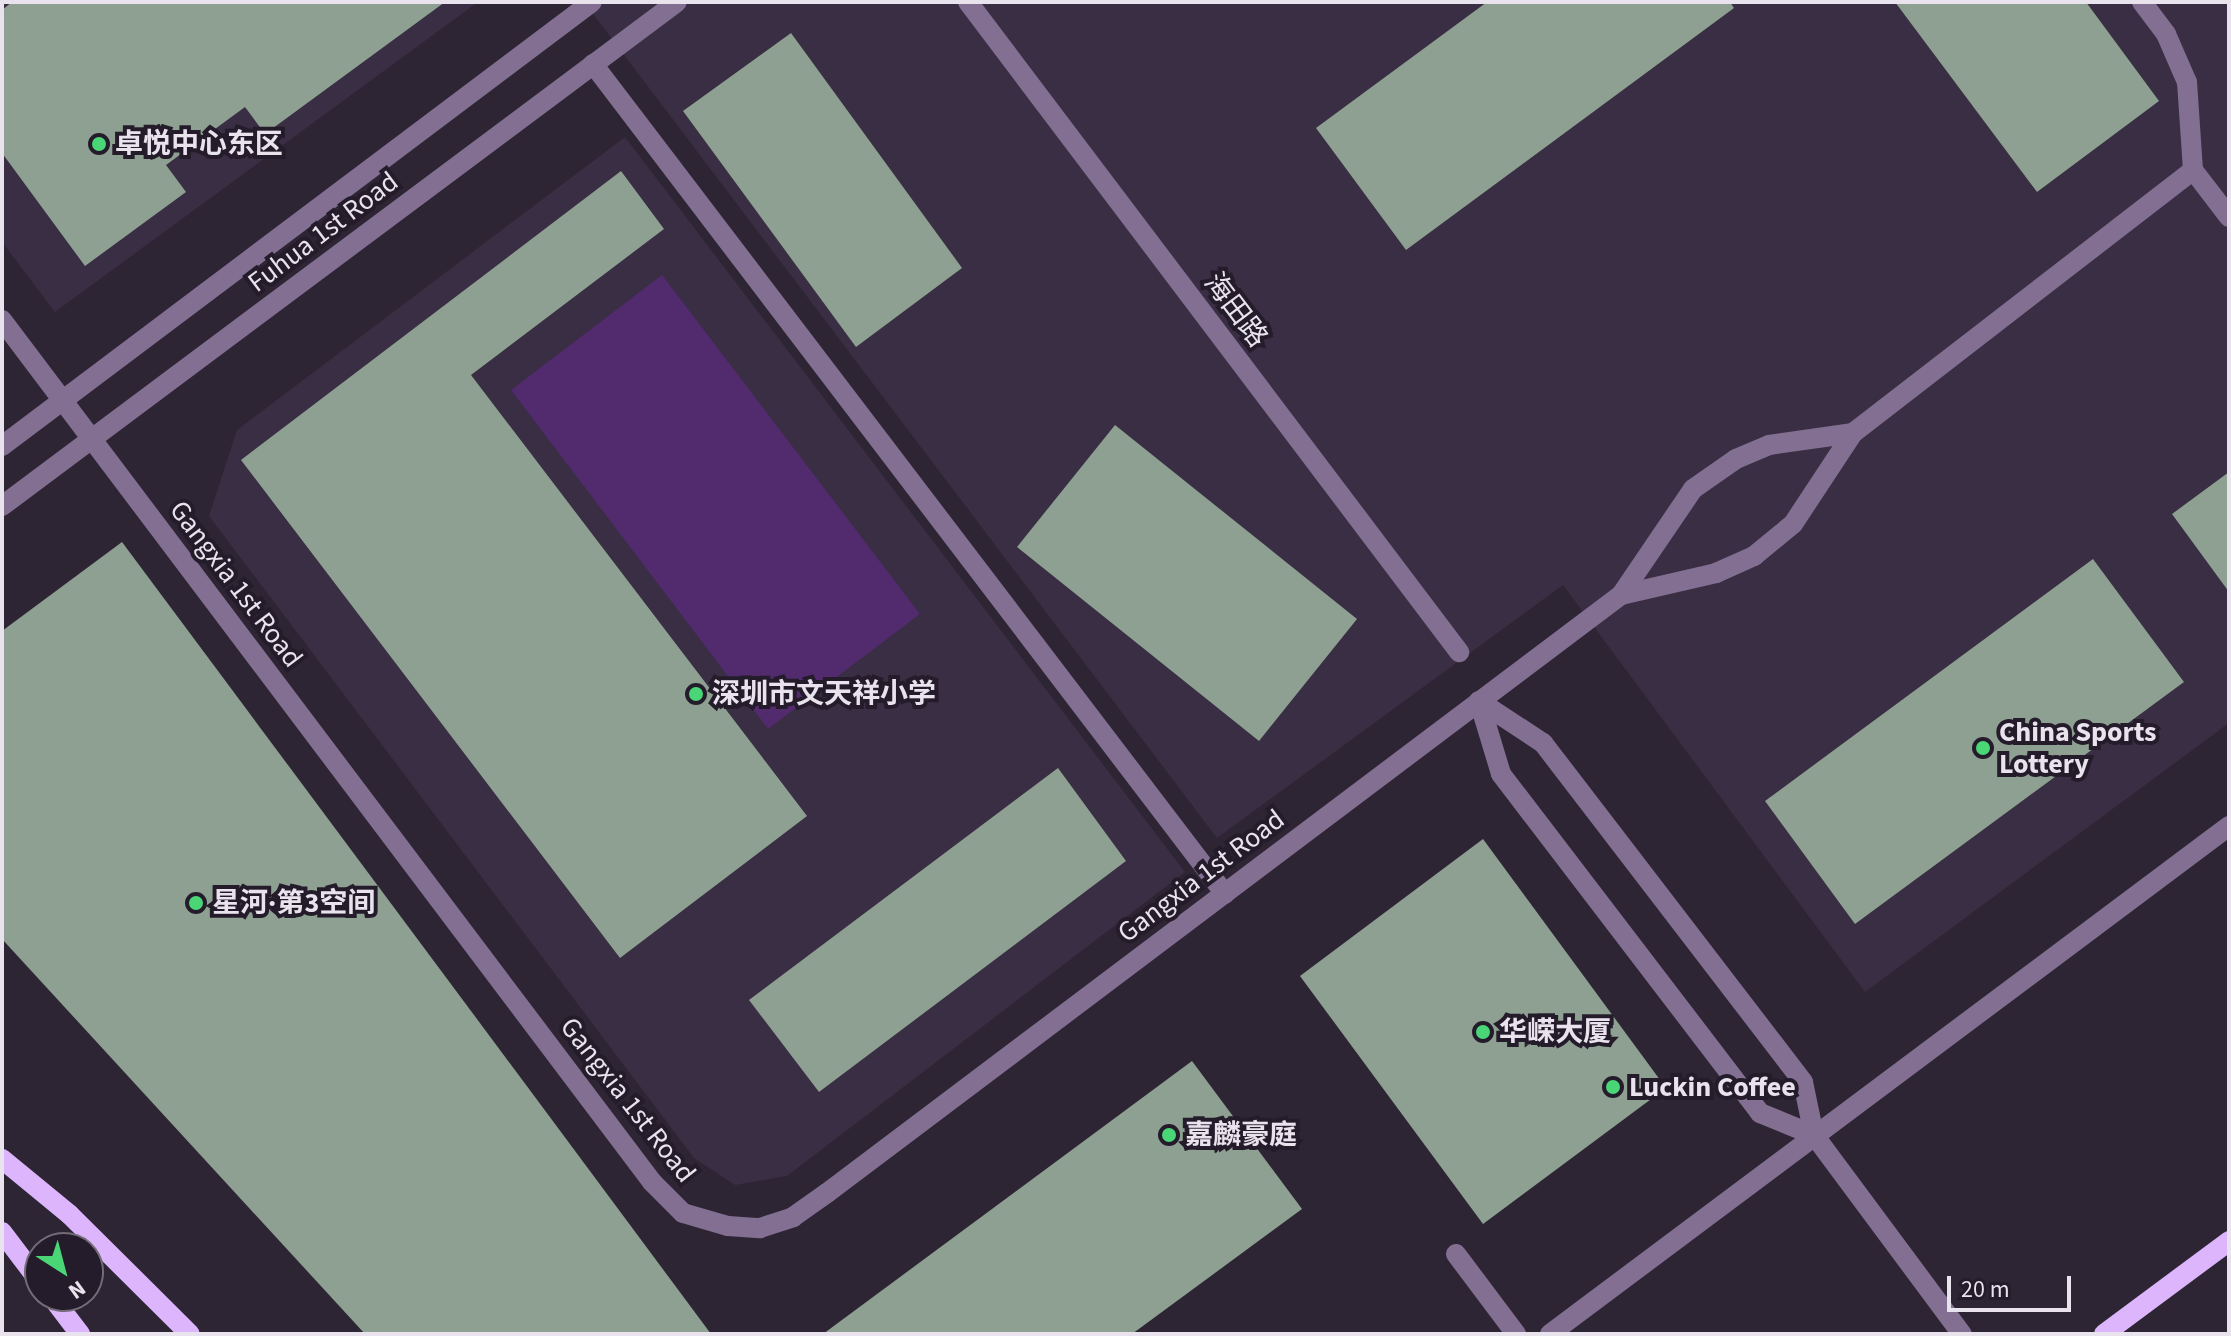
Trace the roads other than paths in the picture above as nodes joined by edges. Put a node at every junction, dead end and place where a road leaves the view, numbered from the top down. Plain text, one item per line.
1 (592, 2) edge
2 (677, 2) edge
3 (968, 2) edge
4 (2142, 2) edge
5 (593, 64) junction
6 (2193, 170) junction
7 (2221, 191) edge
8 (2229, 217) edge
9 (2, 320) edge
10 (63, 401) junction
11 (1853, 433) junction
12 (92, 440) junction
13 (2, 446) edge
14 (2, 506) edge
15 (1621, 595) junction
16 (1459, 652) dead end
17 (1479, 701) junction
18 (2229, 826) edge
19 (1225, 894) junction
20 (1814, 1135) junction
21 (2, 1159) edge
22 (2, 1232) edge
23 (2229, 1241) edge
24 (1456, 1254) dead end
25 (24, 1261) edge
26 (63, 1312) edge
27 (80, 1334) edge
28 (190, 1334) edge
29 (1516, 1334) edge
30 (1550, 1334) edge
31 (1962, 1334) edge
32 (2104, 1334) edge

1 - 10 street, Fuhua 1st Road
2 - 5 street, Fuhua 1st Road
3 - 16 street, 海田路
4 - 6 street
5 - 12 street, Fuhua 1st Road
5 - 19 street
6 - 7 street
6 - 11 street
7 - 8 street
9 - 10 street, Gangxia 1st Road
10 - 12 street, Gangxia 1st Road
10 - 13 street, Fuhua 1st Road
11 - 15 street
11 - 15 street
12 - 14 street, Fuhua 1st Road
12 - 19 street, Gangxia 1st Road
15 - 17 street, Gangxia 1st Road
17 - 19 street, Gangxia 1st Road
17 - 20 street
17 - 20 street
18 - 20 street
20 - 30 street
20 - 31 street
21 - 28 main road
22 - 25 main road
23 - 32 main road
24 - 29 street
26 - 27 main road

